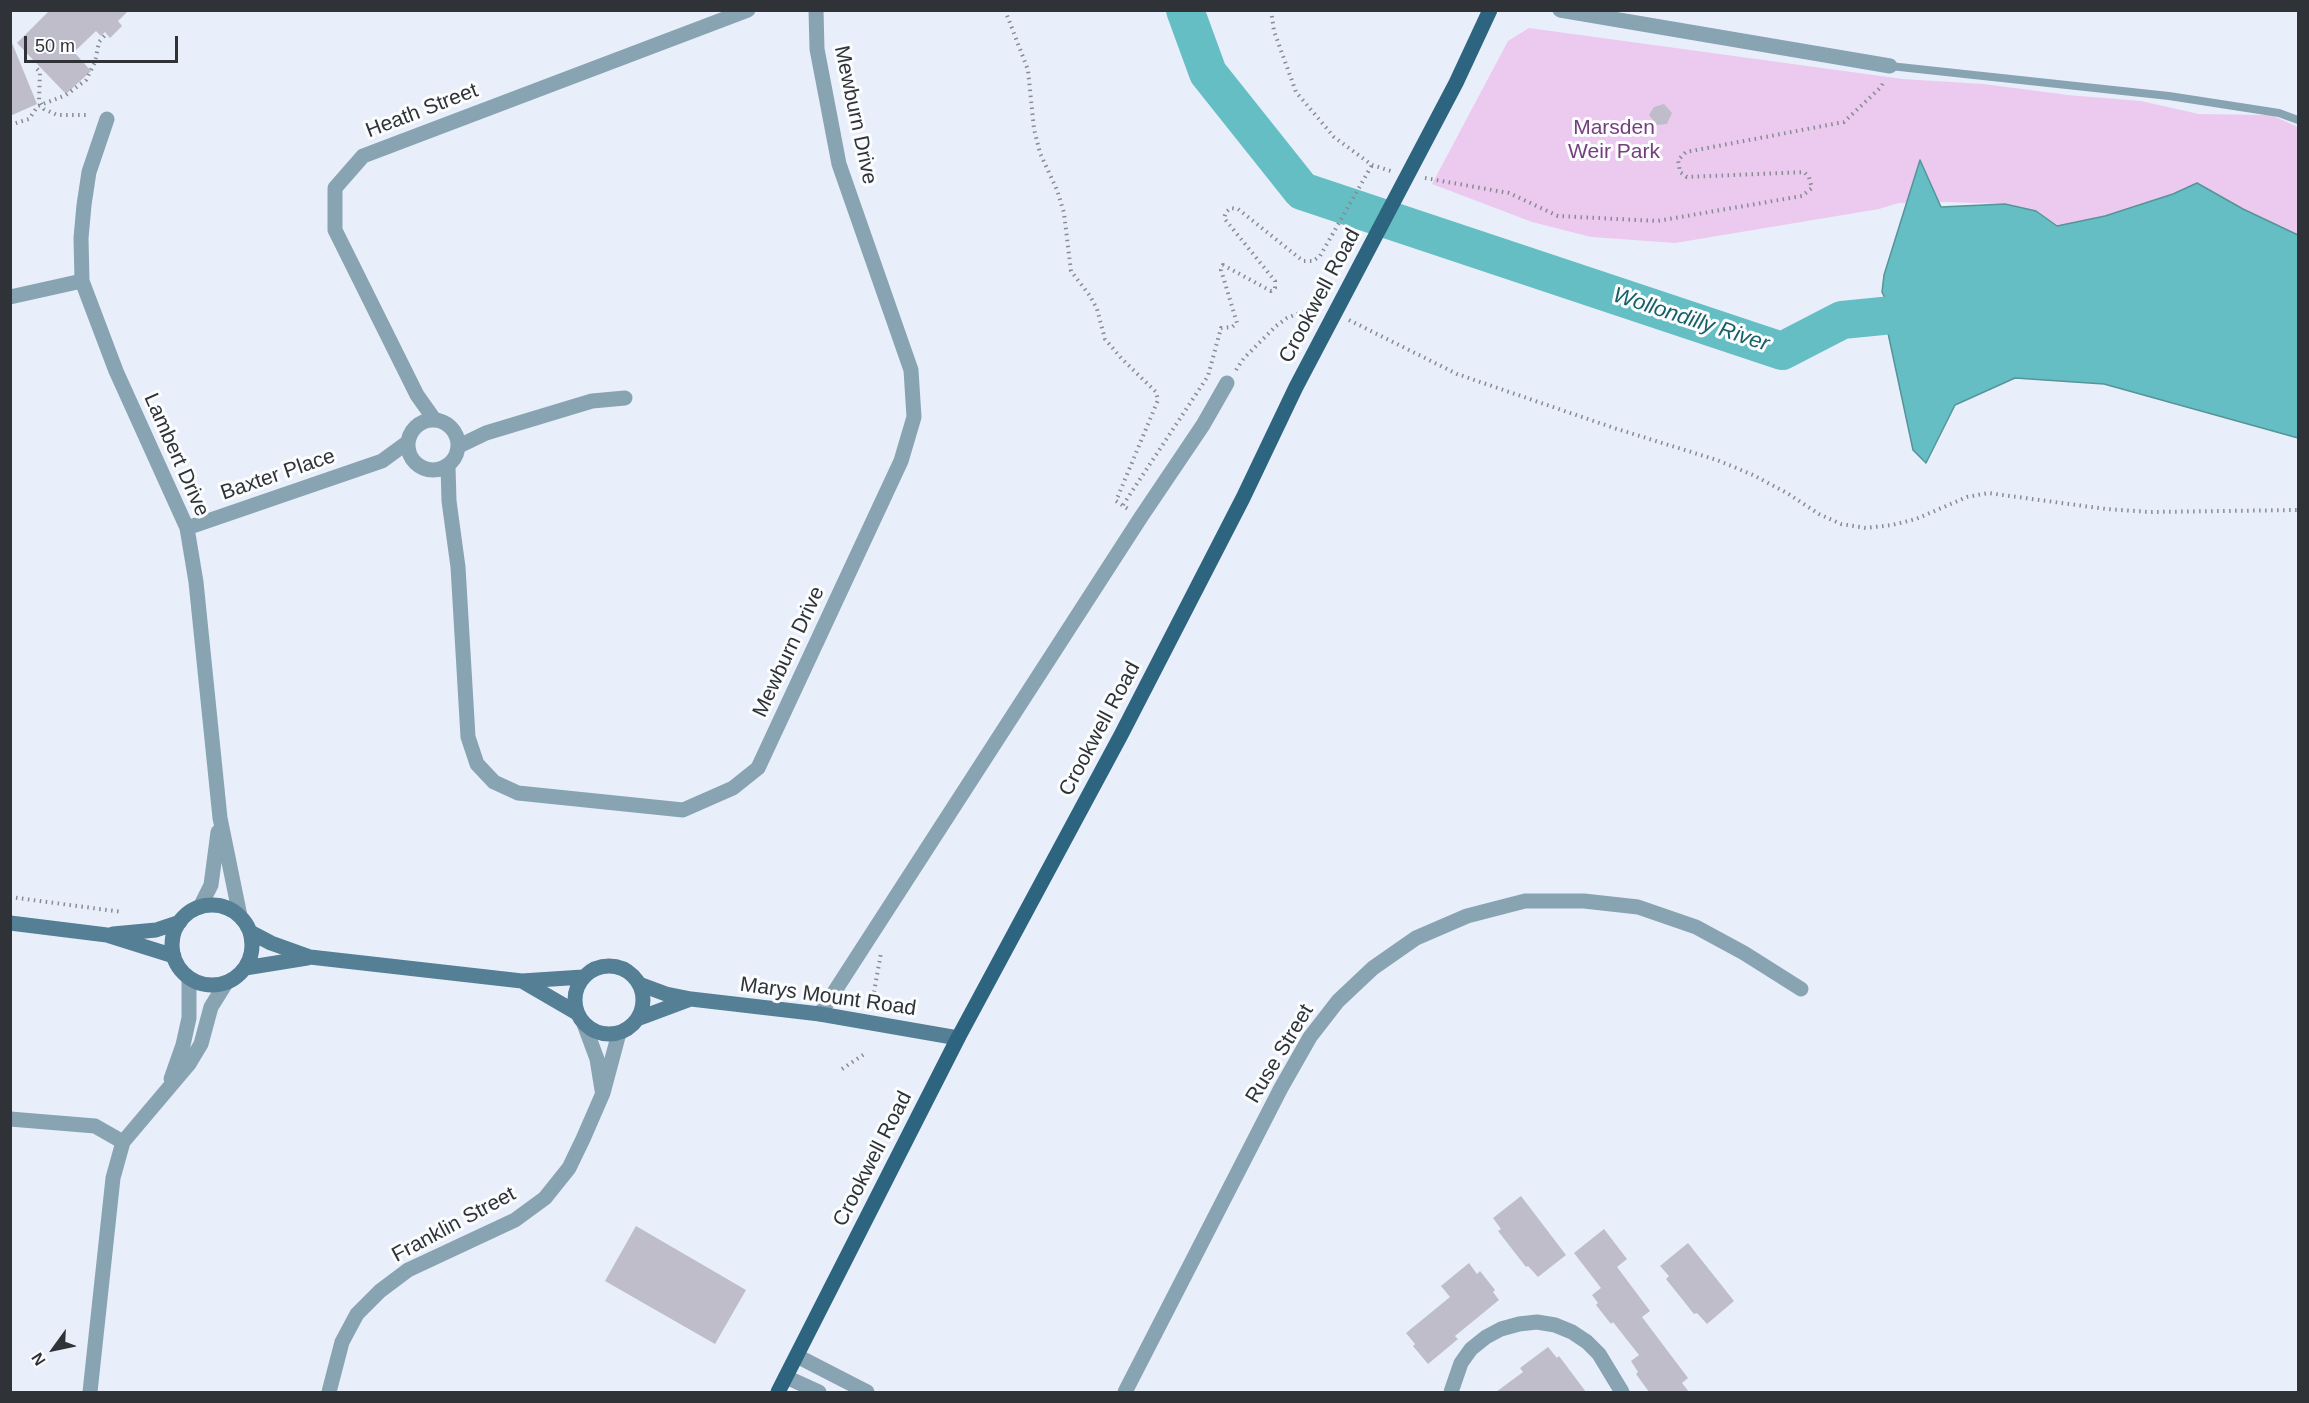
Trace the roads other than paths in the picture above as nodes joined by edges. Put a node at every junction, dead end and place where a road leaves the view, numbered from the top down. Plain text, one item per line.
1 (748, 10) edge
2 (816, 10) edge
3 (1490, 10) edge
4 (1560, 10) edge
5 (1890, 66) joint
6 (101, 116) road end
7 (2298, 120) edge
8 (82, 281) junction
9 (10, 297) edge
10 (1227, 383) road end
11 (417, 395) junction
12 (625, 398) dead end
13 (434, 419) junction
14 (418, 424) junction
15 (453, 429) junction
16 (486, 433) junction
17 (408, 442) junction
18 (459, 446) junction
19 (413, 460) junction
20 (382, 461) junction
21 (448, 466) junction
22 (432, 470) junction
23 (449, 501) junction
24 (187, 528) junction
25 (220, 818) junction
26 (200, 907) junction
27 (240, 916) junction
28 (180, 921) junction
29 (10, 923) edge
30 (250, 932) junction
31 (107, 935) junction
32 (174, 956) junction
33 (310, 957) junction
34 (245, 968) junction
35 (583, 976) junction
36 (189, 978) junction
37 (522, 981) junction
38 (226, 983) junction
39 (639, 984) junction
40 (1801, 989) dead end
41 (691, 999) junction
42 (820, 1014) junction
43 (581, 1018) junction
44 (638, 1019) junction
45 (619, 1033) junction
46 (958, 1038) junction
47 (168, 1087) junction
48 (603, 1093) junction
49 (10, 1119) edge
50 (123, 1142) junction
51 (797, 1356) junction
52 (786, 1377) junction
53 (90, 1392) edge
54 (329, 1392) edge
55 (778, 1392) edge
56 (819, 1392) edge
57 (867, 1392) edge
58 (1125, 1392) edge
59 (1451, 1392) edge
60 (1622, 1392) edge

1 - 11 street, Heath Street
2 - 23 street, Mewburn Drive
3 - 46 main road, Crookwell Road
4 - 5 street
5 - 7 lane
6 - 8 street, Lambert Drive
8 - 9 street
8 - 24 street, Lambert Drive
10 - 42 street
11 - 13 street, Heath Street
11 - 14 street, Heath Street
12 - 16 street
13 - 14 street
13 - 15 street
14 - 17 street
15 - 16 street
15 - 18 street
16 - 18 street
17 - 19 street
17 - 20 street, Baxter Place
18 - 21 street
19 - 20 street, Baxter Place
19 - 22 street
20 - 24 street, Baxter Place
21 - 22 street
21 - 23 street, Mewburn Drive
22 - 23 street, Mewburn Drive
24 - 25 street, Lambert Drive
25 - 26 street, Lambert Drive
25 - 27 street, Lambert Drive
26 - 27 street
26 - 28 street
27 - 30 street
28 - 31 street
28 - 32 street
29 - 31 street
30 - 33 street
30 - 34 street
31 - 32 street
32 - 36 street
33 - 34 street
33 - 37 street
34 - 38 street
35 - 37 street
35 - 39 street
35 - 43 street
36 - 38 street
36 - 47 street
37 - 43 street
38 - 47 street
39 - 41 street, Marys Mount Road
39 - 44 street
40 - 58 street, Ruse Street
41 - 42 street, Marys Mount Road
41 - 44 street, Marys Mount Road
42 - 46 street, Marys Mount Road
43 - 45 street
43 - 48 street
44 - 45 street
45 - 48 street, Franklin Street
46 - 51 main road, Crookwell Road
47 - 50 street
48 - 54 street, Franklin Street
49 - 50 street
50 - 53 street
51 - 52 main road, Crookwell Road
51 - 57 street
52 - 55 main road, Crookwell Road
52 - 56 street
59 - 60 street

